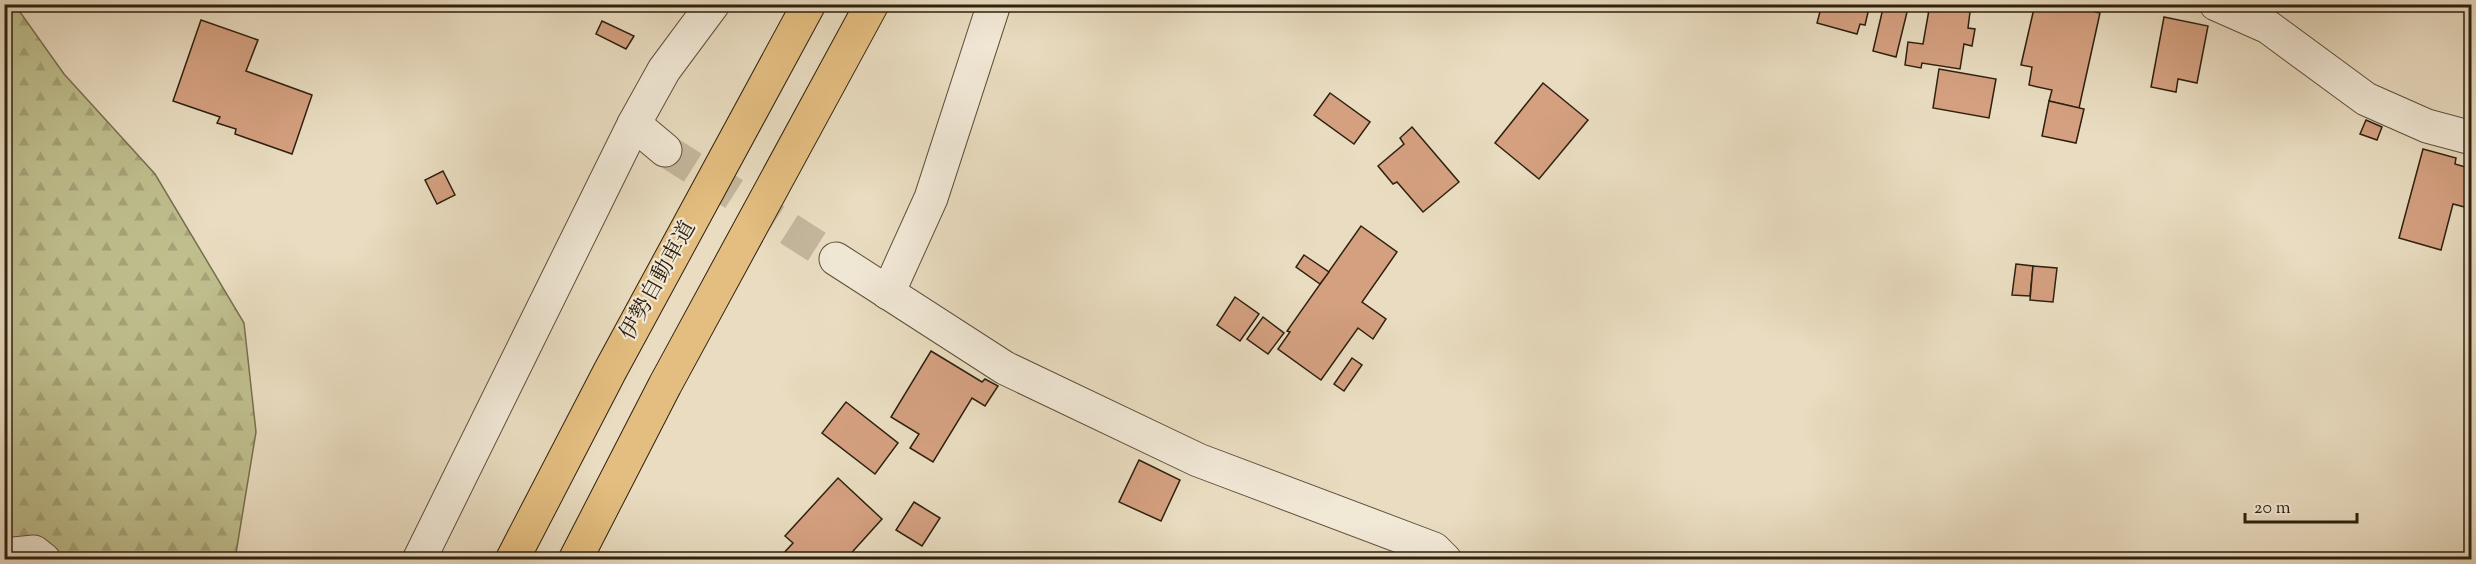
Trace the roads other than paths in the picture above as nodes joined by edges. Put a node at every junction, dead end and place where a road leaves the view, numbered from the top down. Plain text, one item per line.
1 (713, 4) edge
2 (809, 4) edge
3 (872, 4) edge
4 (994, 4) edge
5 (2216, 4) edge
6 (634, 124) junction
7 (2472, 138) edge
8 (665, 150) tunnel mouth
9 (836, 259) tunnel mouth
10 (888, 293) junction
11 (4, 555) edge
12 (44, 560) edge
13 (419, 560) edge
14 (513, 560) edge
15 (575, 560) edge
16 (1445, 560) edge

1 - 6 street
2 - 14 highway, 伊勢自動車道
3 - 15 highway
4 - 10 street
5 - 7 street
6 - 8 street
6 - 13 street
9 - 10 street
10 - 16 street
11 - 12 street

